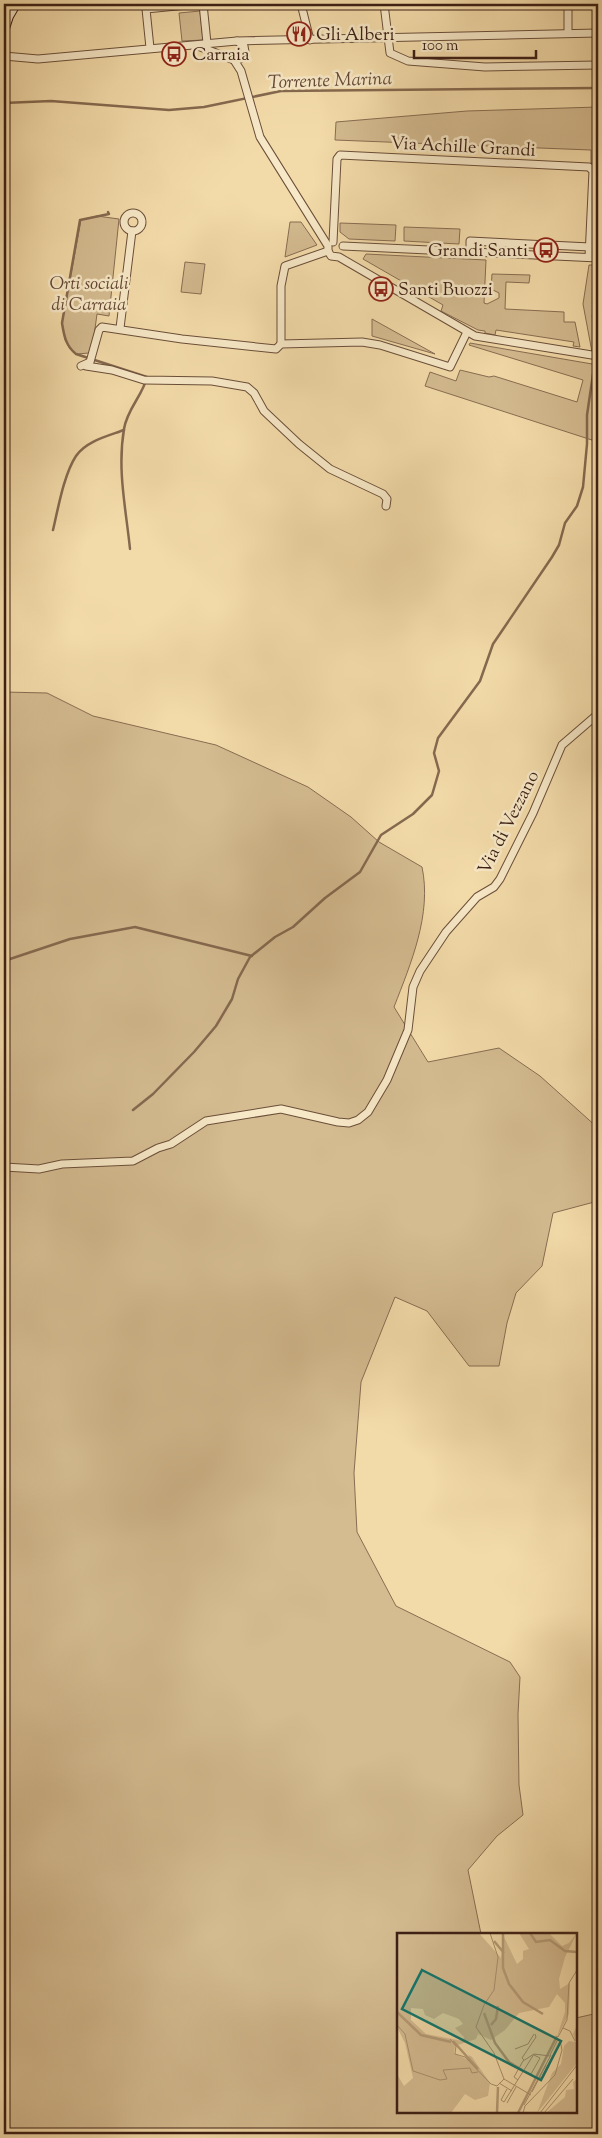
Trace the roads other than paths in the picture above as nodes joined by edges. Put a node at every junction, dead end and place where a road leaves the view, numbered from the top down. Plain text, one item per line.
1 (197, 4) edge
2 (203, 4) edge
3 (301, 4) edge
4 (384, 4) edge
5 (568, 4) edge
6 (10, 9) edge
7 (4, 28) edge
8 (568, 33) junction
9 (598, 33) edge
10 (388, 36) junction
11 (260, 40) junction
12 (310, 40) junction
13 (4, 41) edge
14 (235, 41) junction
15 (207, 43) junction
16 (189, 44) junction
17 (150, 48) junction
18 (244, 55) junction
19 (4, 56) edge
20 (20, 56) junction
21 (232, 60) junction
22 (598, 65) edge
23 (241, 72) junction
24 (132, 231) dead end
25 (330, 246) junction
26 (343, 246) junction
27 (590, 247) junction
28 (470, 252) junction
29 (339, 257) junction
30 (595, 258) edge
31 (120, 328) junction
32 (467, 332) junction
33 (281, 344) junction
34 (595, 356) edge
35 (386, 506) dead end
36 (598, 714) edge
37 (4, 1168) edge

1 - 17 street
2 - 15 street
3 - 12 street
4 - 10 street
5 - 8 street
6 - 7 main road
8 - 9 street
8 - 10 street
10 - 12 street
10 - 22 street
11 - 12 street
11 - 14 street
11 - 18 street
13 - 20 street
14 - 15 street
14 - 18 street
14 - 21 street
15 - 16 street
16 - 17 street
16 - 21 street
17 - 20 street
18 - 21 street
18 - 23 street
19 - 20 street
21 - 23 street
23 - 25 street
24 - 31 street
25 - 26 street
25 - 27 street, Via Achille Grandi
25 - 29 street
25 - 33 street
26 - 28 street, Via Achille Grandi
26 - 29 street
27 - 28 street
27 - 30 street, Via Achille Grandi
28 - 30 street, Via Achille Grandi
29 - 32 street
31 - 33 street
31 - 35 street
32 - 33 street
32 - 34 street
36 - 37 street, Via di Vezzano

